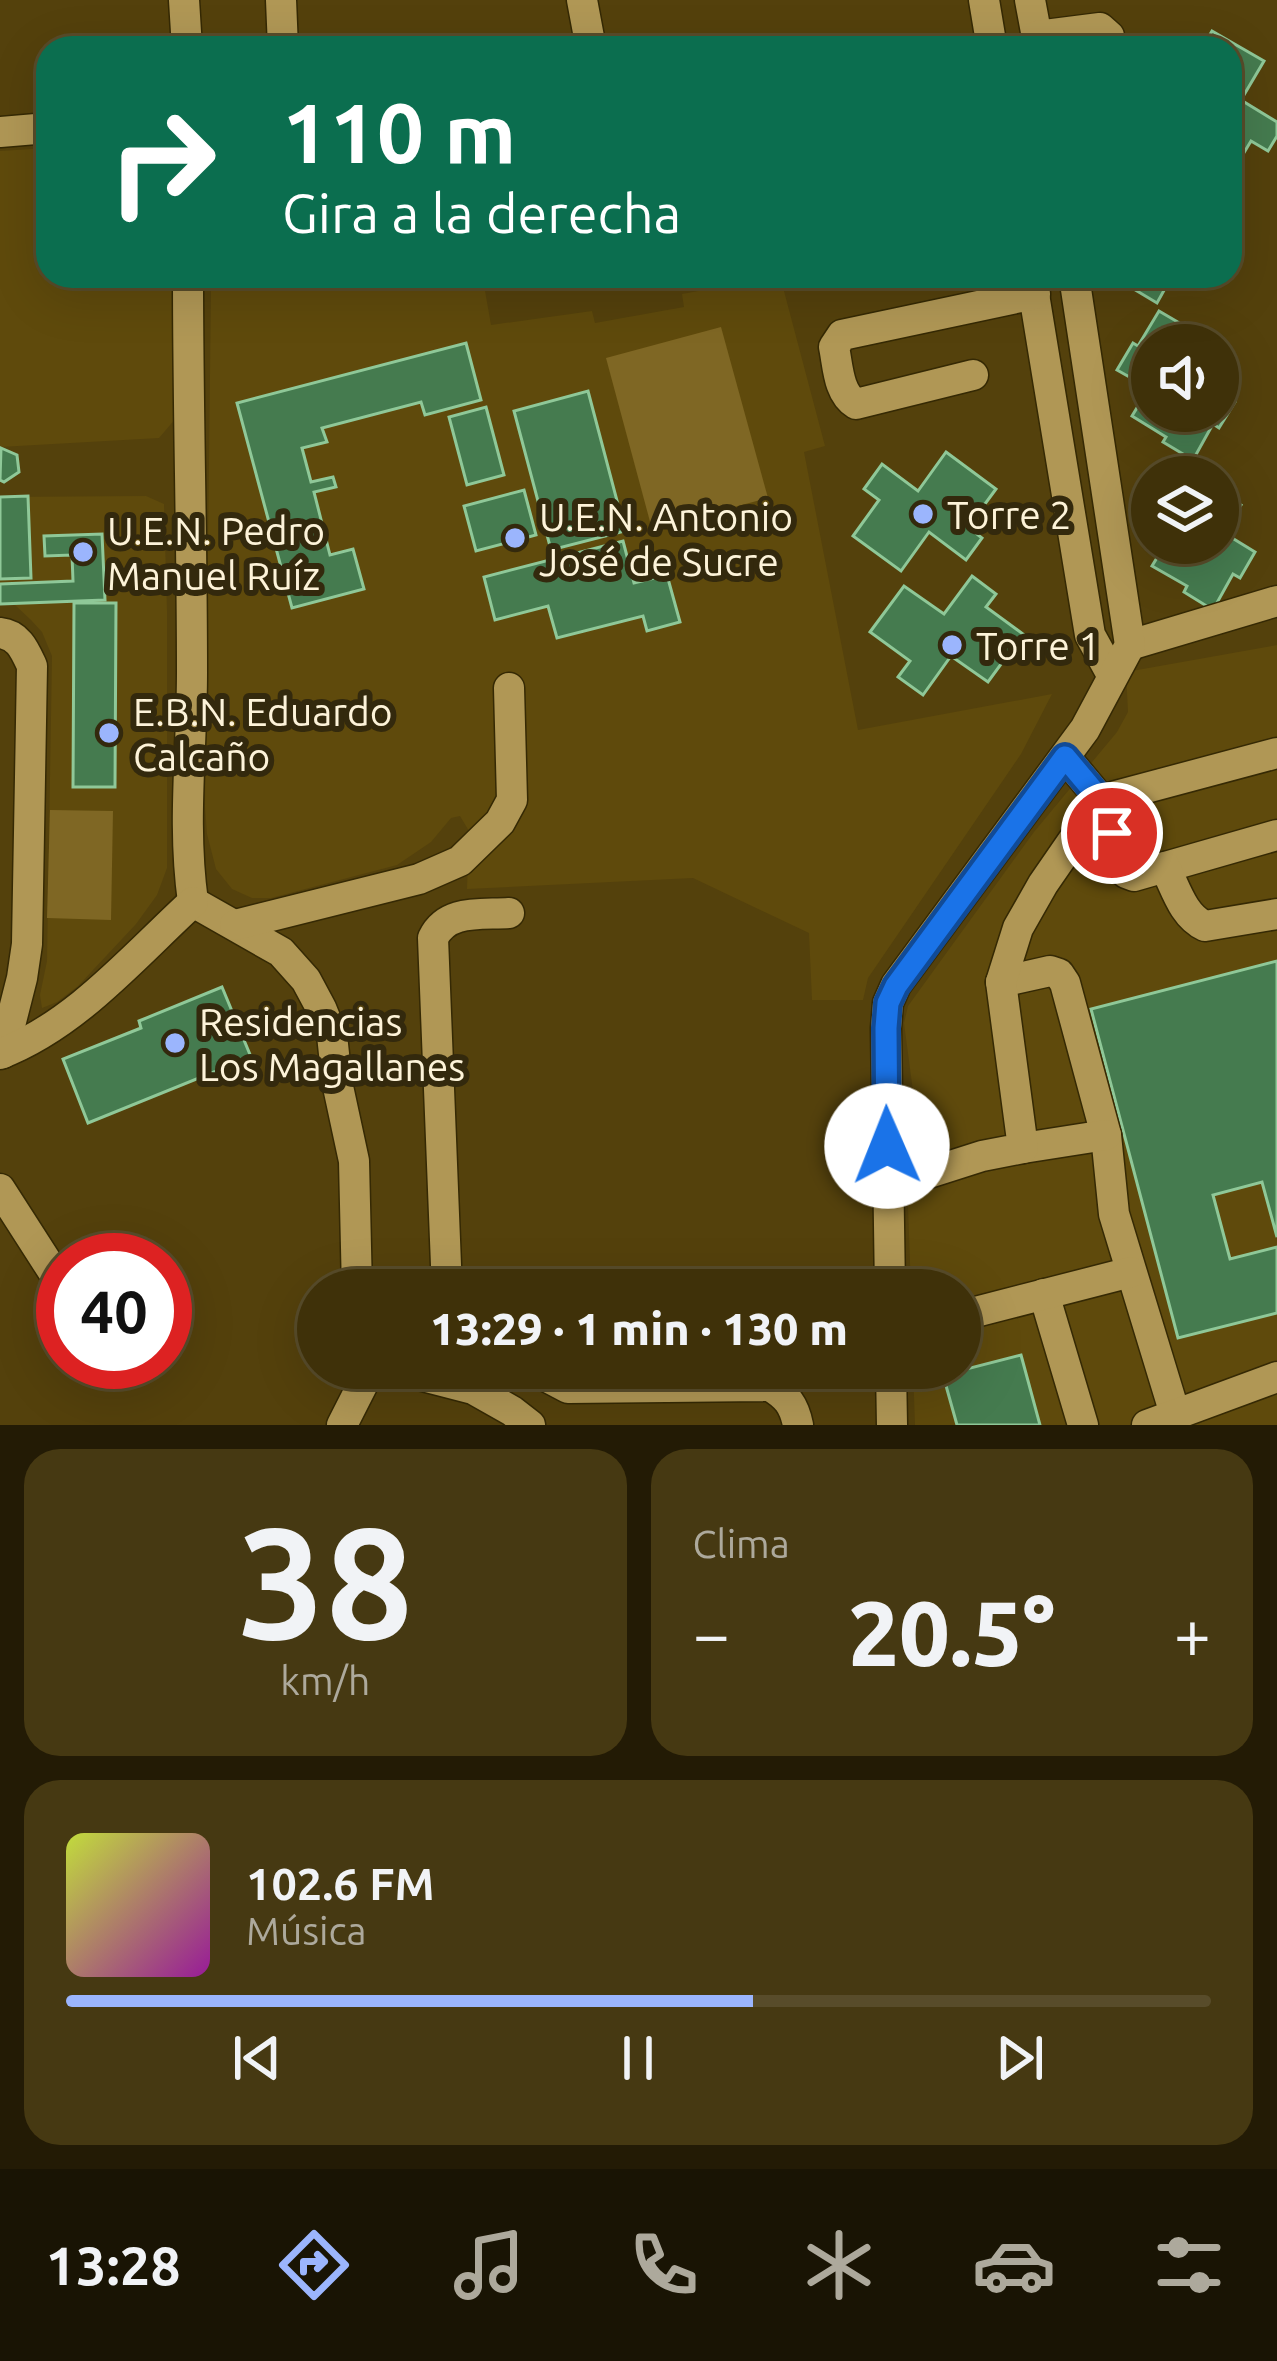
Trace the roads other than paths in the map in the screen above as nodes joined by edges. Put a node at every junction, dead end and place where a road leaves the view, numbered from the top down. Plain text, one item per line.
1 (184, 0) edge
2 (281, 0) edge
3 (582, 0) edge
4 (984, 0) edge
5 (1030, 0) edge
6 (186, 36) edge
7 (282, 36) edge
8 (589, 36) edge
9 (990, 36) edge
10 (1037, 36) edge
11 (1065, 36) edge
12 (1109, 36) edge
13 (36, 129) edge
14 (0, 131) edge
15 (188, 288) edge
16 (1022, 288) edge
17 (1033, 288) edge
18 (1076, 288) edge
19 (973, 375) dead end
20 (1277, 601) edge
21 (0, 633) edge
22 (1130, 645) junction
23 (1112, 675) junction
24 (509, 688) dead end
25 (1277, 753) edge
26 (1065, 757) junction
27 (1101, 800) junction
28 (1277, 836) edge
29 (1166, 867) junction
30 (193, 902) junction
31 (509, 913) dead end
32 (1277, 914) edge
33 (235, 926) junction
34 (1001, 982) junction
35 (1, 1053) edge
36 (1106, 1135) junction
37 (1023, 1148) junction
38 (888, 1186) junction
39 (0, 1189) edge
40 (36, 1245) edge
41 (357, 1269) edge
42 (446, 1269) edge
43 (890, 1269) edge
44 (1131, 1272) junction
45 (1044, 1294) junction
46 (981, 1310) edge
47 (1277, 1377) edge
48 (360, 1389) edge
49 (468, 1389) edge
50 (775, 1389) edge
51 (891, 1389) edge
52 (1161, 1420) edge
53 (342, 1425) edge
54 (530, 1425) edge
55 (798, 1425) edge
56 (892, 1425) edge
57 (1083, 1425) edge

1 - 6 street
2 - 7 street
3 - 8 street
4 - 9 street
5 - 10 street
11 - 12 street
13 - 14 street
15 - 30 street
16 - 19 street
17 - 23 street
18 - 22 street
20 - 22 street
21 - 35 street
22 - 23 street
23 - 26 street
24 - 33 street
25 - 27 street
26 - 27 street
26 - 38 street
27 - 29 street
27 - 34 street
28 - 29 street
29 - 32 street
30 - 33 street
30 - 35 street
31 - 42 street
33 - 41 street
34 - 36 street
34 - 37 street
36 - 37 street
36 - 44 street
37 - 38 street
38 - 43 street
39 - 40 street
44 - 45 street
44 - 52 street
45 - 46 street
45 - 57 street
47 - 52 street
48 - 53 street
49 - 54 street
50 - 55 street
51 - 56 street

